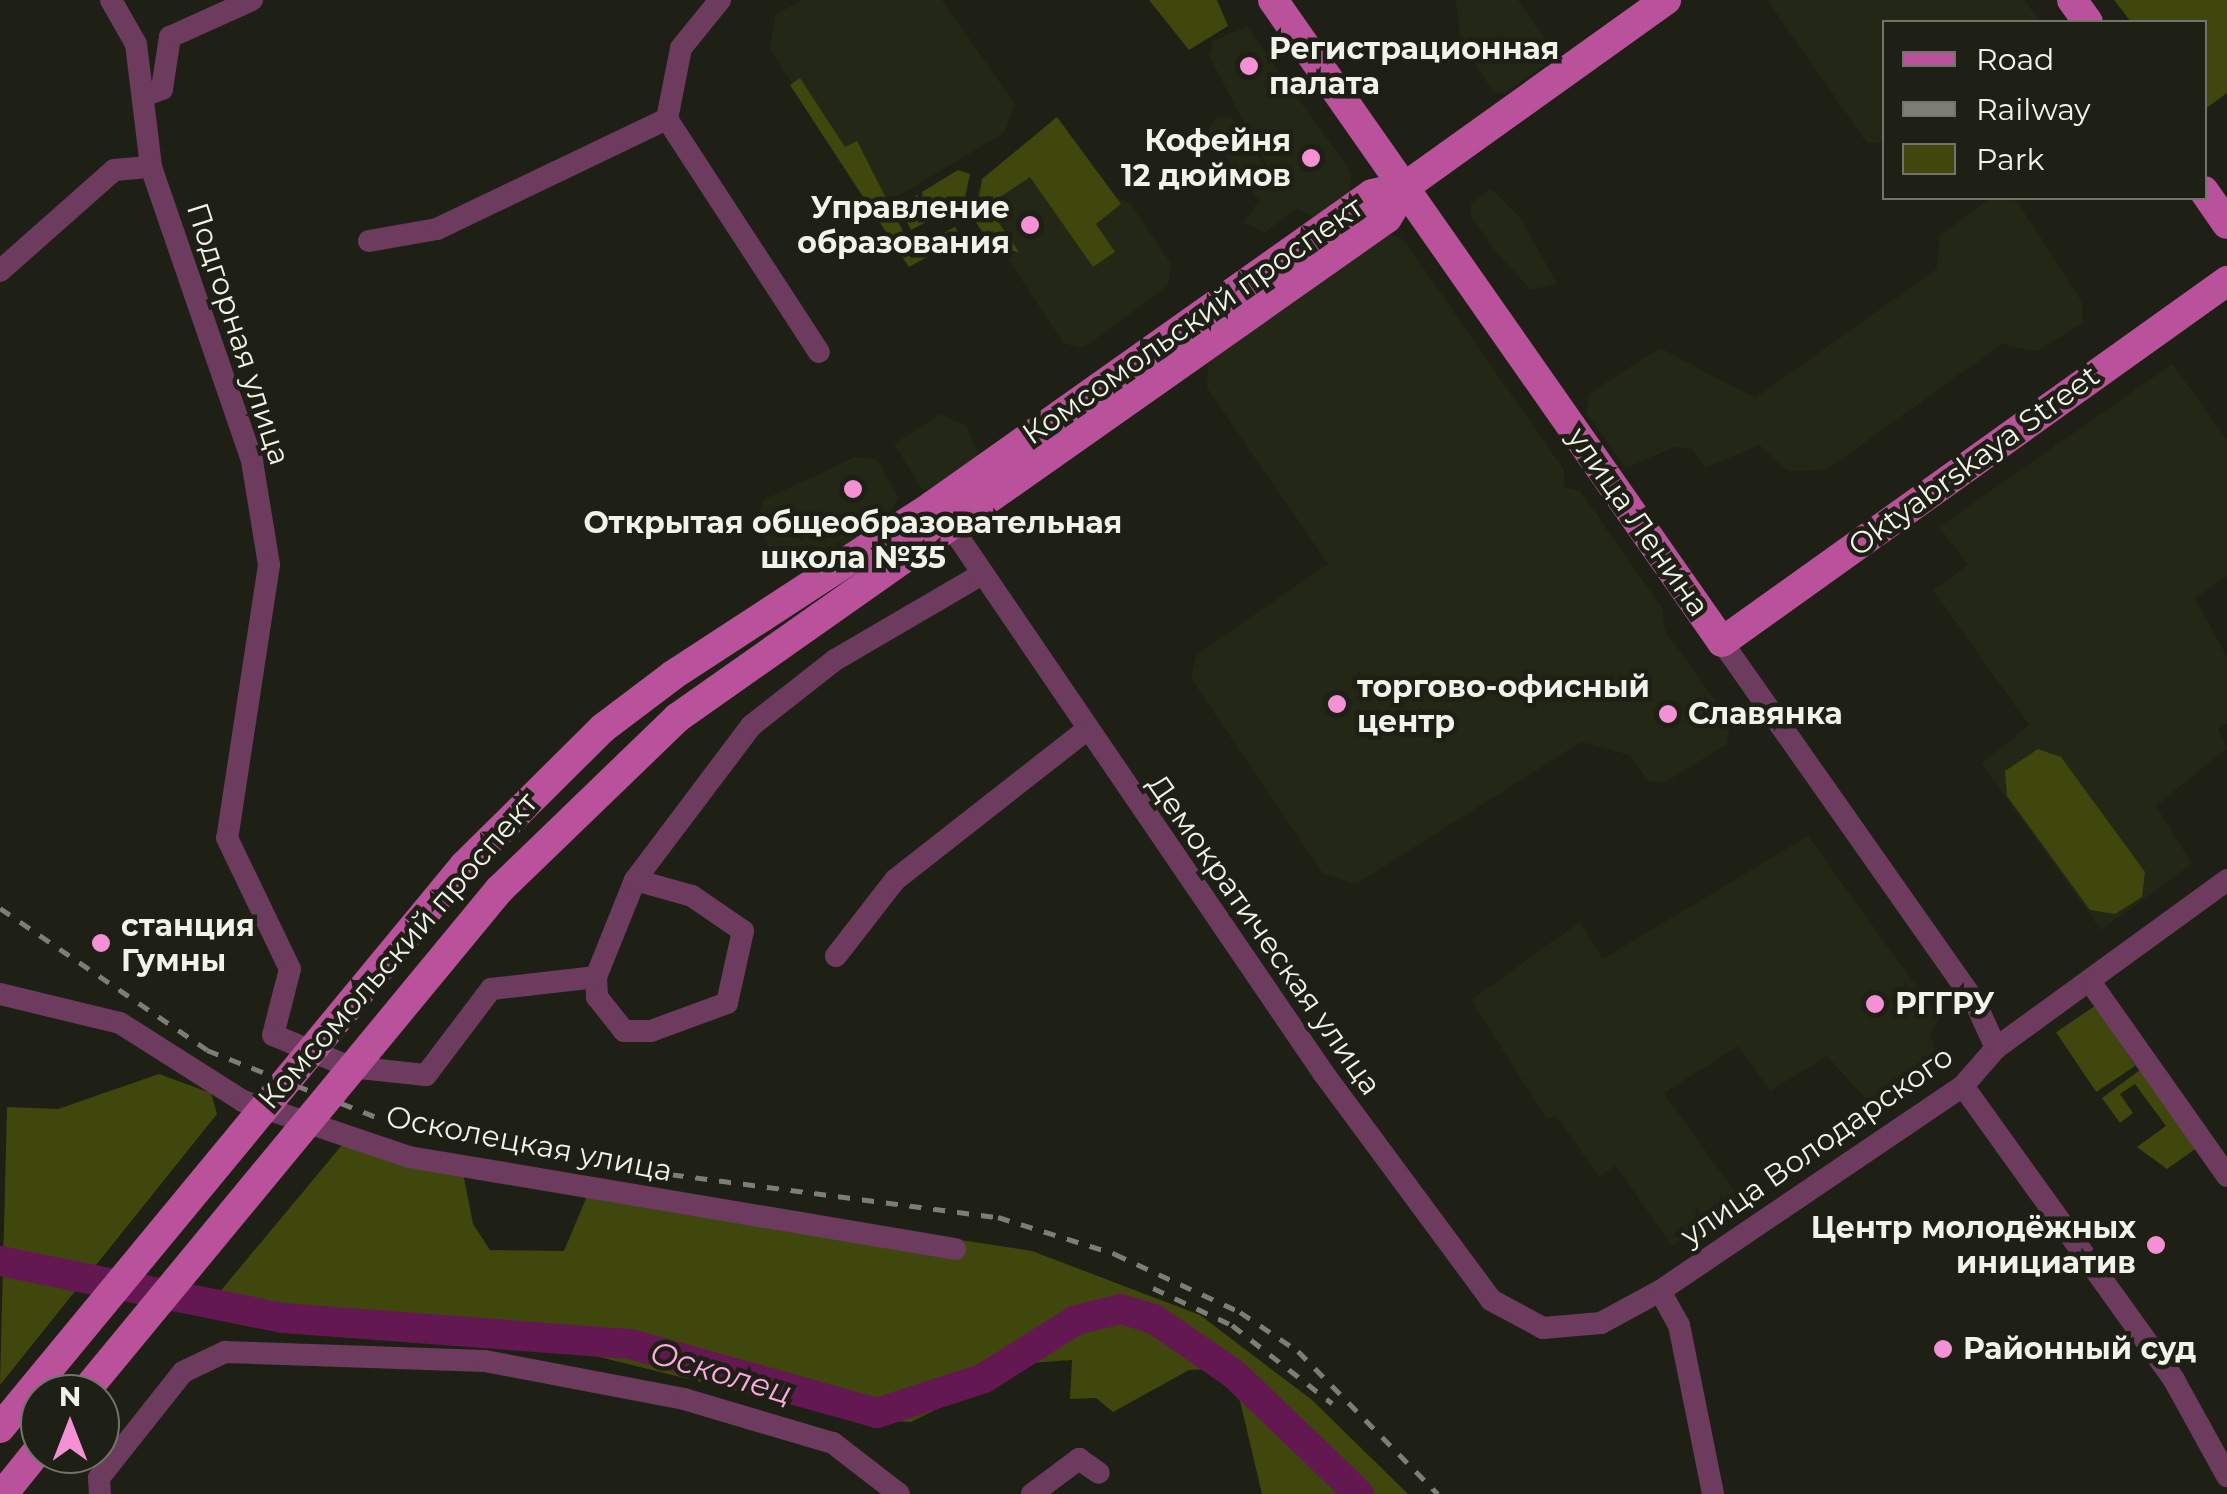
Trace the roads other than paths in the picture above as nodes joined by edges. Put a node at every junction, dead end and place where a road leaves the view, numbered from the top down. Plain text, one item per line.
1 (111, 0) edge
2 (252, 0) edge
3 (720, 0) edge
4 (1273, 0) edge
5 (1666, 0) edge
6 (145, 95) junction
7 (666, 119) junction
8 (150, 167) junction
9 (1406, 186) junction
10 (2207, 194) edge
11 (2227, 224) edge
12 (369, 241) dead end
13 (0, 271) edge
14 (2227, 281) edge
15 (819, 352) dead end
16 (950, 525) junction
17 (980, 576) junction
18 (1722, 642) junction
19 (1085, 731) junction
20 (635, 880) junction
21 (2227, 880) edge
22 (836, 956) dead end
23 (596, 976) junction
24 (2091, 983) junction
25 (0, 994) edge
26 (1996, 1048) junction
27 (1963, 1086) junction
28 (2227, 1176) edge
29 (955, 1249) dead end
30 (1660, 1291) junction
31 (1570, 1329) joint
32 (99, 1374) edge
33 (0, 1428) edge
34 (20, 1473) edge
35 (1099, 1473) dead end
36 (2227, 1476) edge
37 (3, 1494) edge
38 (100, 1494) edge
39 (899, 1494) edge
40 (1032, 1494) edge
41 (1713, 1494) edge

1 - 6 street, Подгорная улица
2 - 6 street
3 - 7 street
4 - 9 main road, улица Ленина
5 - 9 main road
6 - 8 street, Подгорная улица
7 - 12 street
7 - 15 street
8 - 13 street
8 - 23 street, Подгорная улица
9 - 16 main road, Комсомольский проспект
9 - 18 main road, улица Ленина
9 - 33 main road, Комсомольский проспект, bridge
10 - 11 main road
14 - 18 main road, Oktyabrskaya Street
16 - 17 street, Демократическая улица
16 - 32 main road, Комсомольский проспект, bridge
17 - 19 street, Демократическая улица
17 - 20 street
18 - 26 street, улица Ленина
19 - 22 street
19 - 31 street, Демократическая улица
20 - 23 street
20 - 23 street
21 - 24 street, улица Володарского
24 - 26 street, улица Володарского
24 - 28 street
25 - 29 street, Осколецкая улица
26 - 27 street, улица Володарского
27 - 30 street, улица Володарского
27 - 36 street
30 - 31 street, улица Володарского
30 - 41 street
34 - 37 main road
35 - 40 street
38 - 39 street

